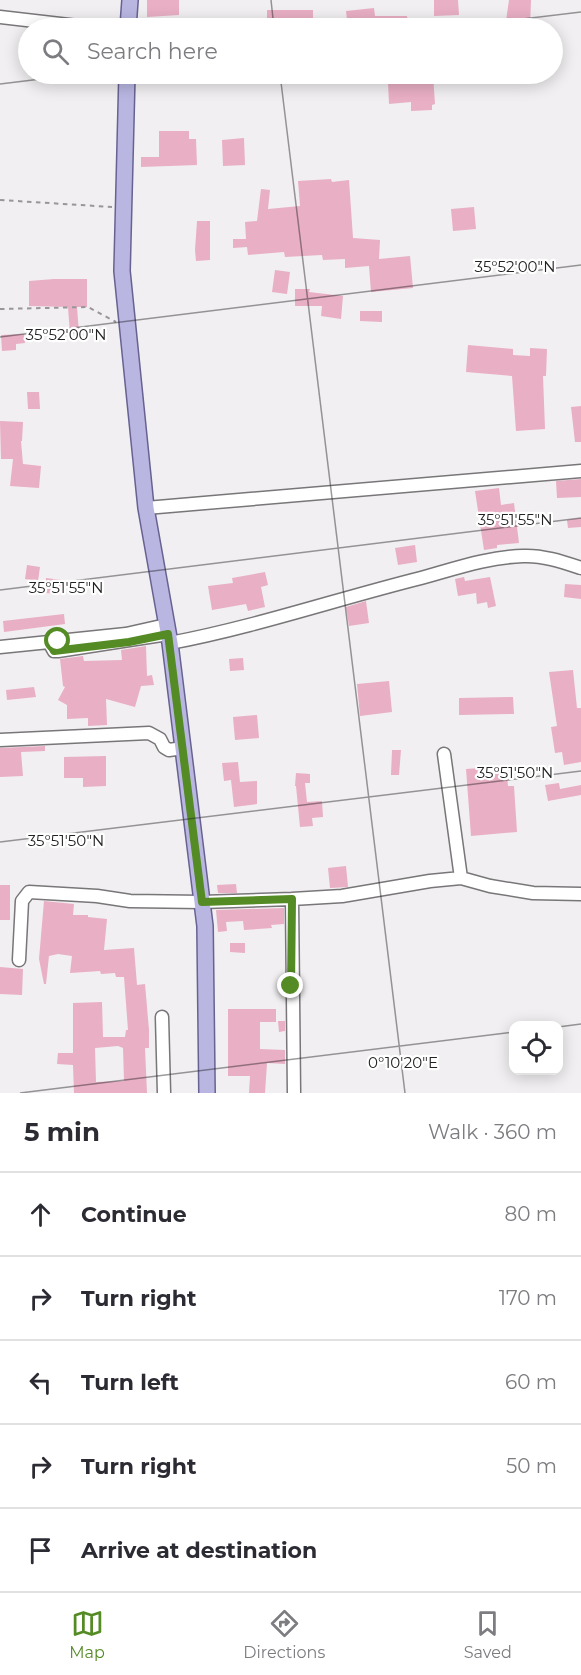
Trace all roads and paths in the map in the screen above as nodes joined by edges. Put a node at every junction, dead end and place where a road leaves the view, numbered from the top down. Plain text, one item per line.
1 (130, 0) edge
2 (0, 17) edge
3 (129, 18) edge
4 (18, 19) edge
5 (127, 84) edge
6 (0, 200) edge
7 (123, 207) junction
8 (0, 309) edge
9 (126, 328) junction
10 (581, 471) edge
11 (146, 508) junction
12 (581, 568) edge
13 (168, 634) junction
14 (0, 647) edge
15 (0, 740) edge
16 (183, 748) junction
17 (444, 754) dead end
18 (461, 878) junction
19 (581, 894) edge
20 (292, 899) junction
21 (202, 902) junction
22 (19, 960) dead end
23 (162, 1017) dead end
24 (164, 1093) edge
25 (207, 1093) edge
26 (294, 1093) edge

1 - 3 main road
2 - 4 street
5 - 7 main road
6 - 7 path
7 - 9 main road
8 - 9 path
9 - 11 main road
10 - 11 street
11 - 13 main road
12 - 13 street
13 - 14 street
13 - 16 main road
15 - 16 street
16 - 21 main road
17 - 18 street
18 - 19 street
18 - 20 street
20 - 21 street
20 - 26 street
21 - 22 street
21 - 25 main road
23 - 24 street

